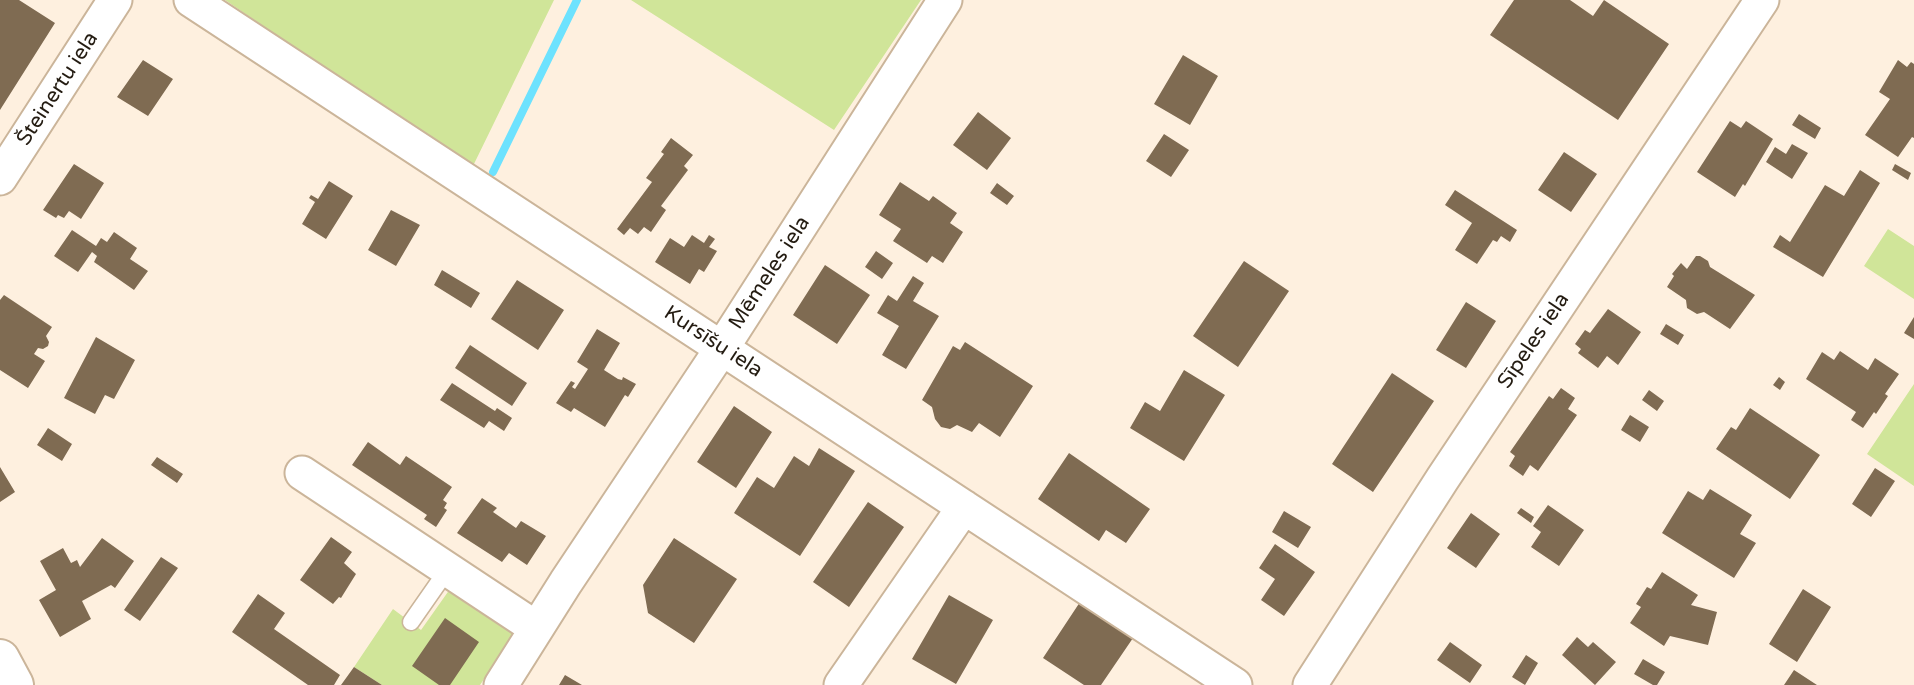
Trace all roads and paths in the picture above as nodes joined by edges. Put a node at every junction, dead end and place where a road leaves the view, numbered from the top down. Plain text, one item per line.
1 (115, 0) edge
2 (191, 0) edge
3 (945, 0) edge
4 (1762, 0) edge
5 (0, 178) edge
6 (722, 348) junction
7 (302, 473) dead end
8 (964, 507) junction
9 (447, 569) junction
10 (411, 622) dead end
11 (536, 628) junction
12 (0, 659) edge
13 (14, 685) edge
14 (501, 685) edge
15 (841, 685) edge
16 (1235, 685) edge
17 (1310, 685) edge

1 - 5 street, Šteinertu iela
2 - 6 street, Kursīšu iela
3 - 6 street, Mēmeles iela
4 - 17 street, Sīpeles iela
6 - 8 street, Kursīšu iela
6 - 11 street, Mēmeles iela
7 - 9 street
8 - 15 street
8 - 16 street, Kursīšu iela
9 - 10 lane
9 - 11 street
11 - 14 street, Mēmeles iela
12 - 13 main road

